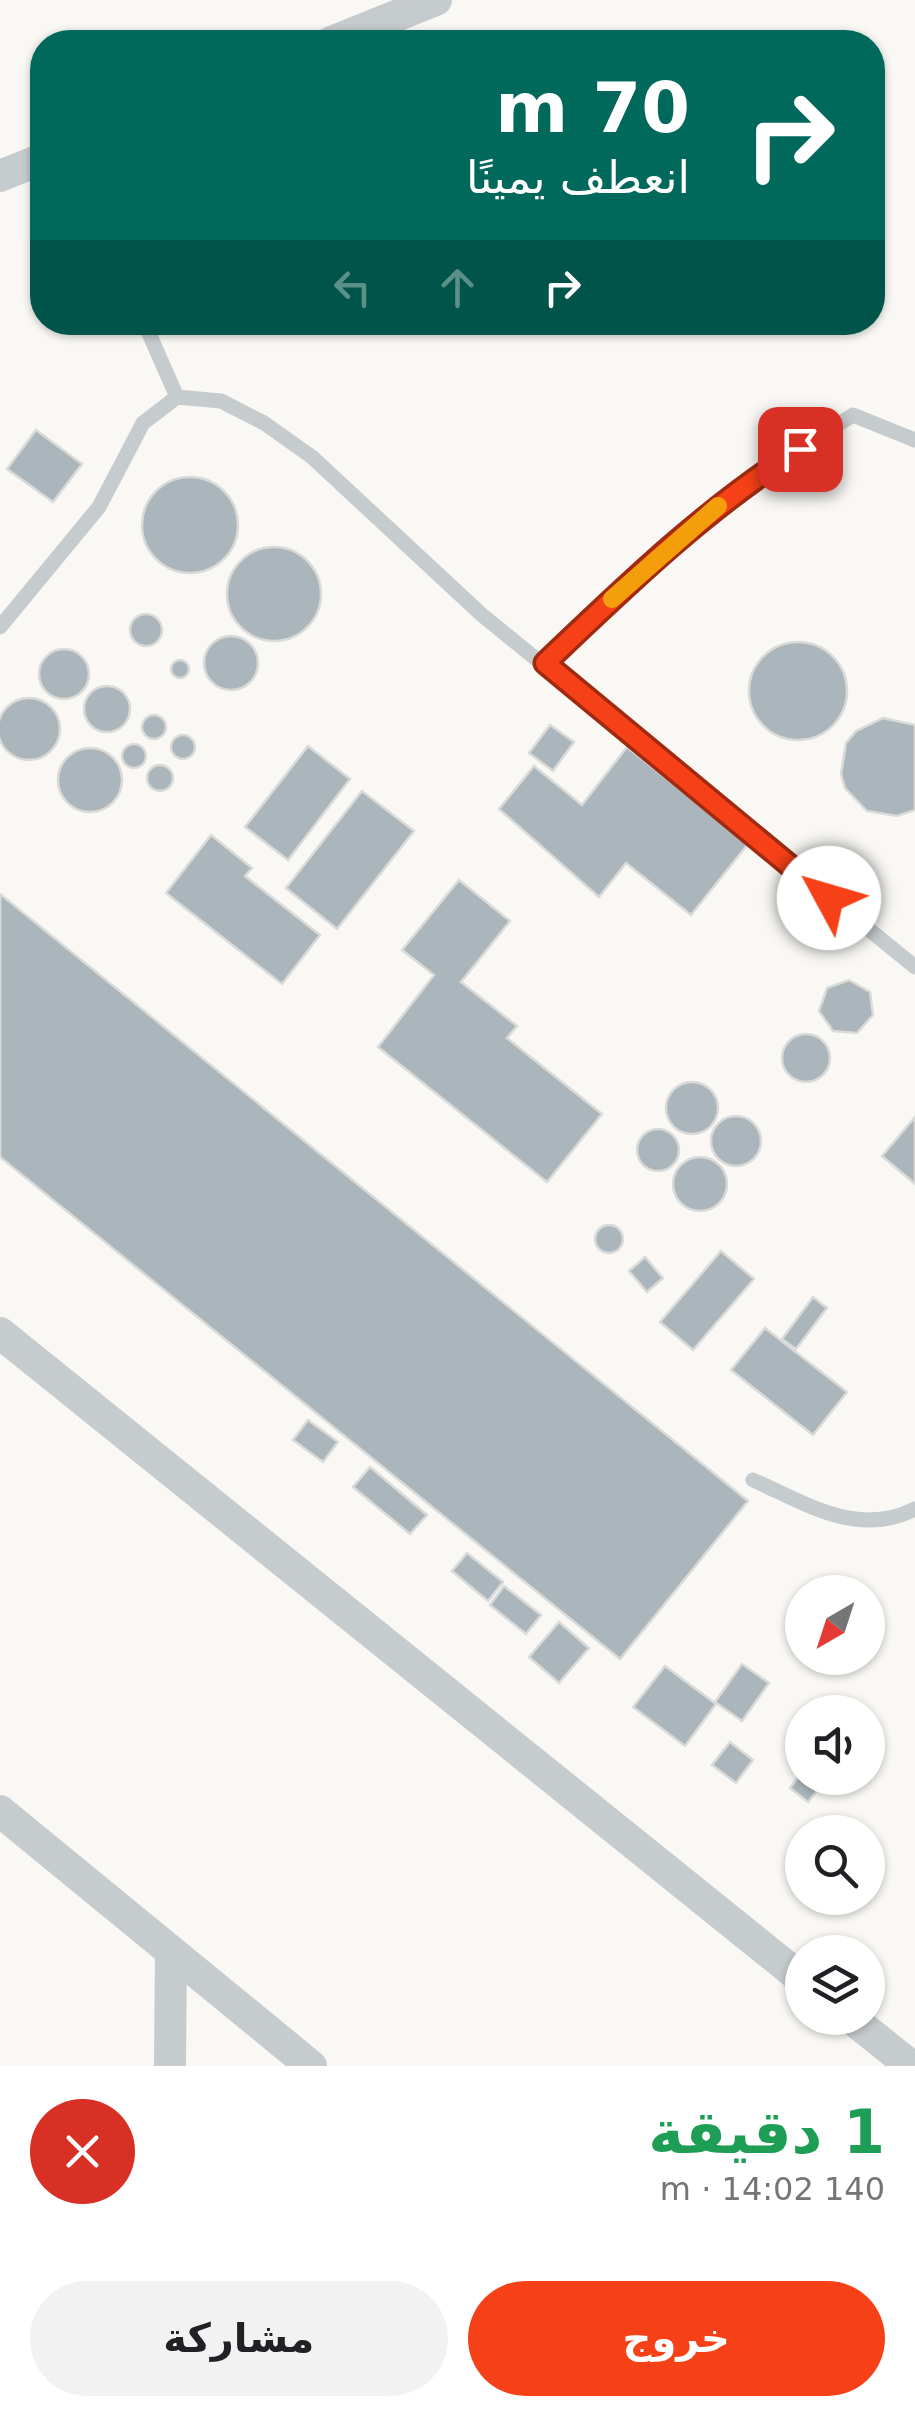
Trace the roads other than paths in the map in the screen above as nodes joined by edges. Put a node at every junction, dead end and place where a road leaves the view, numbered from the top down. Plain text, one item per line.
1 (436, 0) edge
2 (361, 30) edge
3 (30, 164) edge
4 (0, 176) edge
5 (150, 335) edge
6 (177, 397) junction
7 (915, 440) edge
8 (0, 627) edge
9 (545, 663) junction
10 (915, 967) edge
11 (0, 1333) edge
12 (753, 1480) dead end
13 (915, 1509) edge
14 (0, 1811) edge
15 (171, 1952) junction
16 (785, 1964) edge
17 (872, 2035) edge
18 (170, 2066) edge
19 (311, 2066) edge
20 (911, 2066) edge

1 - 2 street
3 - 4 street
5 - 6 lane
6 - 8 lane
6 - 9 lane
7 - 9 lane
9 - 10 lane
11 - 16 street
12 - 13 lane
14 - 15 street
15 - 18 street
15 - 19 street
17 - 20 street

